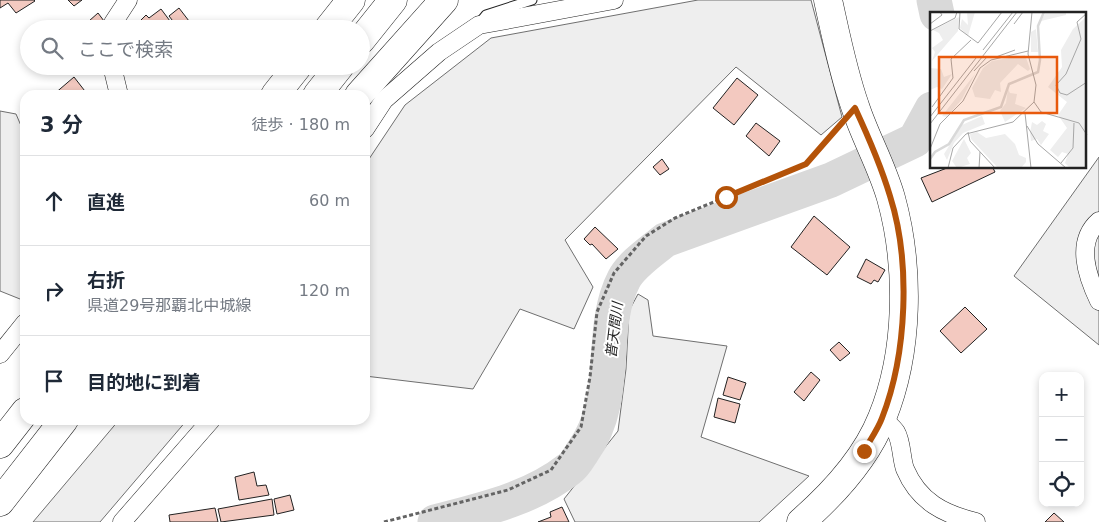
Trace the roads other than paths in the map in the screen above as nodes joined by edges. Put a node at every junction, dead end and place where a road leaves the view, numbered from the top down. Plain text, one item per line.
1 (128, 0) edge
2 (351, 0) edge
3 (393, 0) edge
4 (444, 0) edge
5 (532, 0) edge
6 (614, 0) edge
7 (828, 0) edge
8 (116, 20) edge
9 (335, 20) edge
10 (479, 25) junction
11 (370, 29) edge
12 (114, 75) edge
13 (291, 75) edge
14 (333, 75) edge
15 (118, 90) edge
16 (279, 90) edge
17 (321, 90) edge
18 (363, 90) edge
19 (370, 121) edge
20 (1099, 221) edge
21 (1099, 301) edge
22 (20, 329) edge
23 (0, 354) edge
24 (20, 418) edge
25 (882, 418) junction
26 (60, 425) edge
27 (207, 425) edge
28 (0, 444) edge
29 (0, 502) edge
30 (122, 522) edge
31 (801, 522) edge
32 (976, 522) edge

1 - 8 street
2 - 9 main road
3 - 11 main road
4 - 18 main road
5 - 10 lane
6 - 10 street
7 - 25 main road
10 - 19 street
12 - 15 street
13 - 16 main road
14 - 17 main road
20 - 21 street
22 - 23 street
24 - 28 main road
25 - 31 main road
25 - 32 street
26 - 29 main road
27 - 30 street

